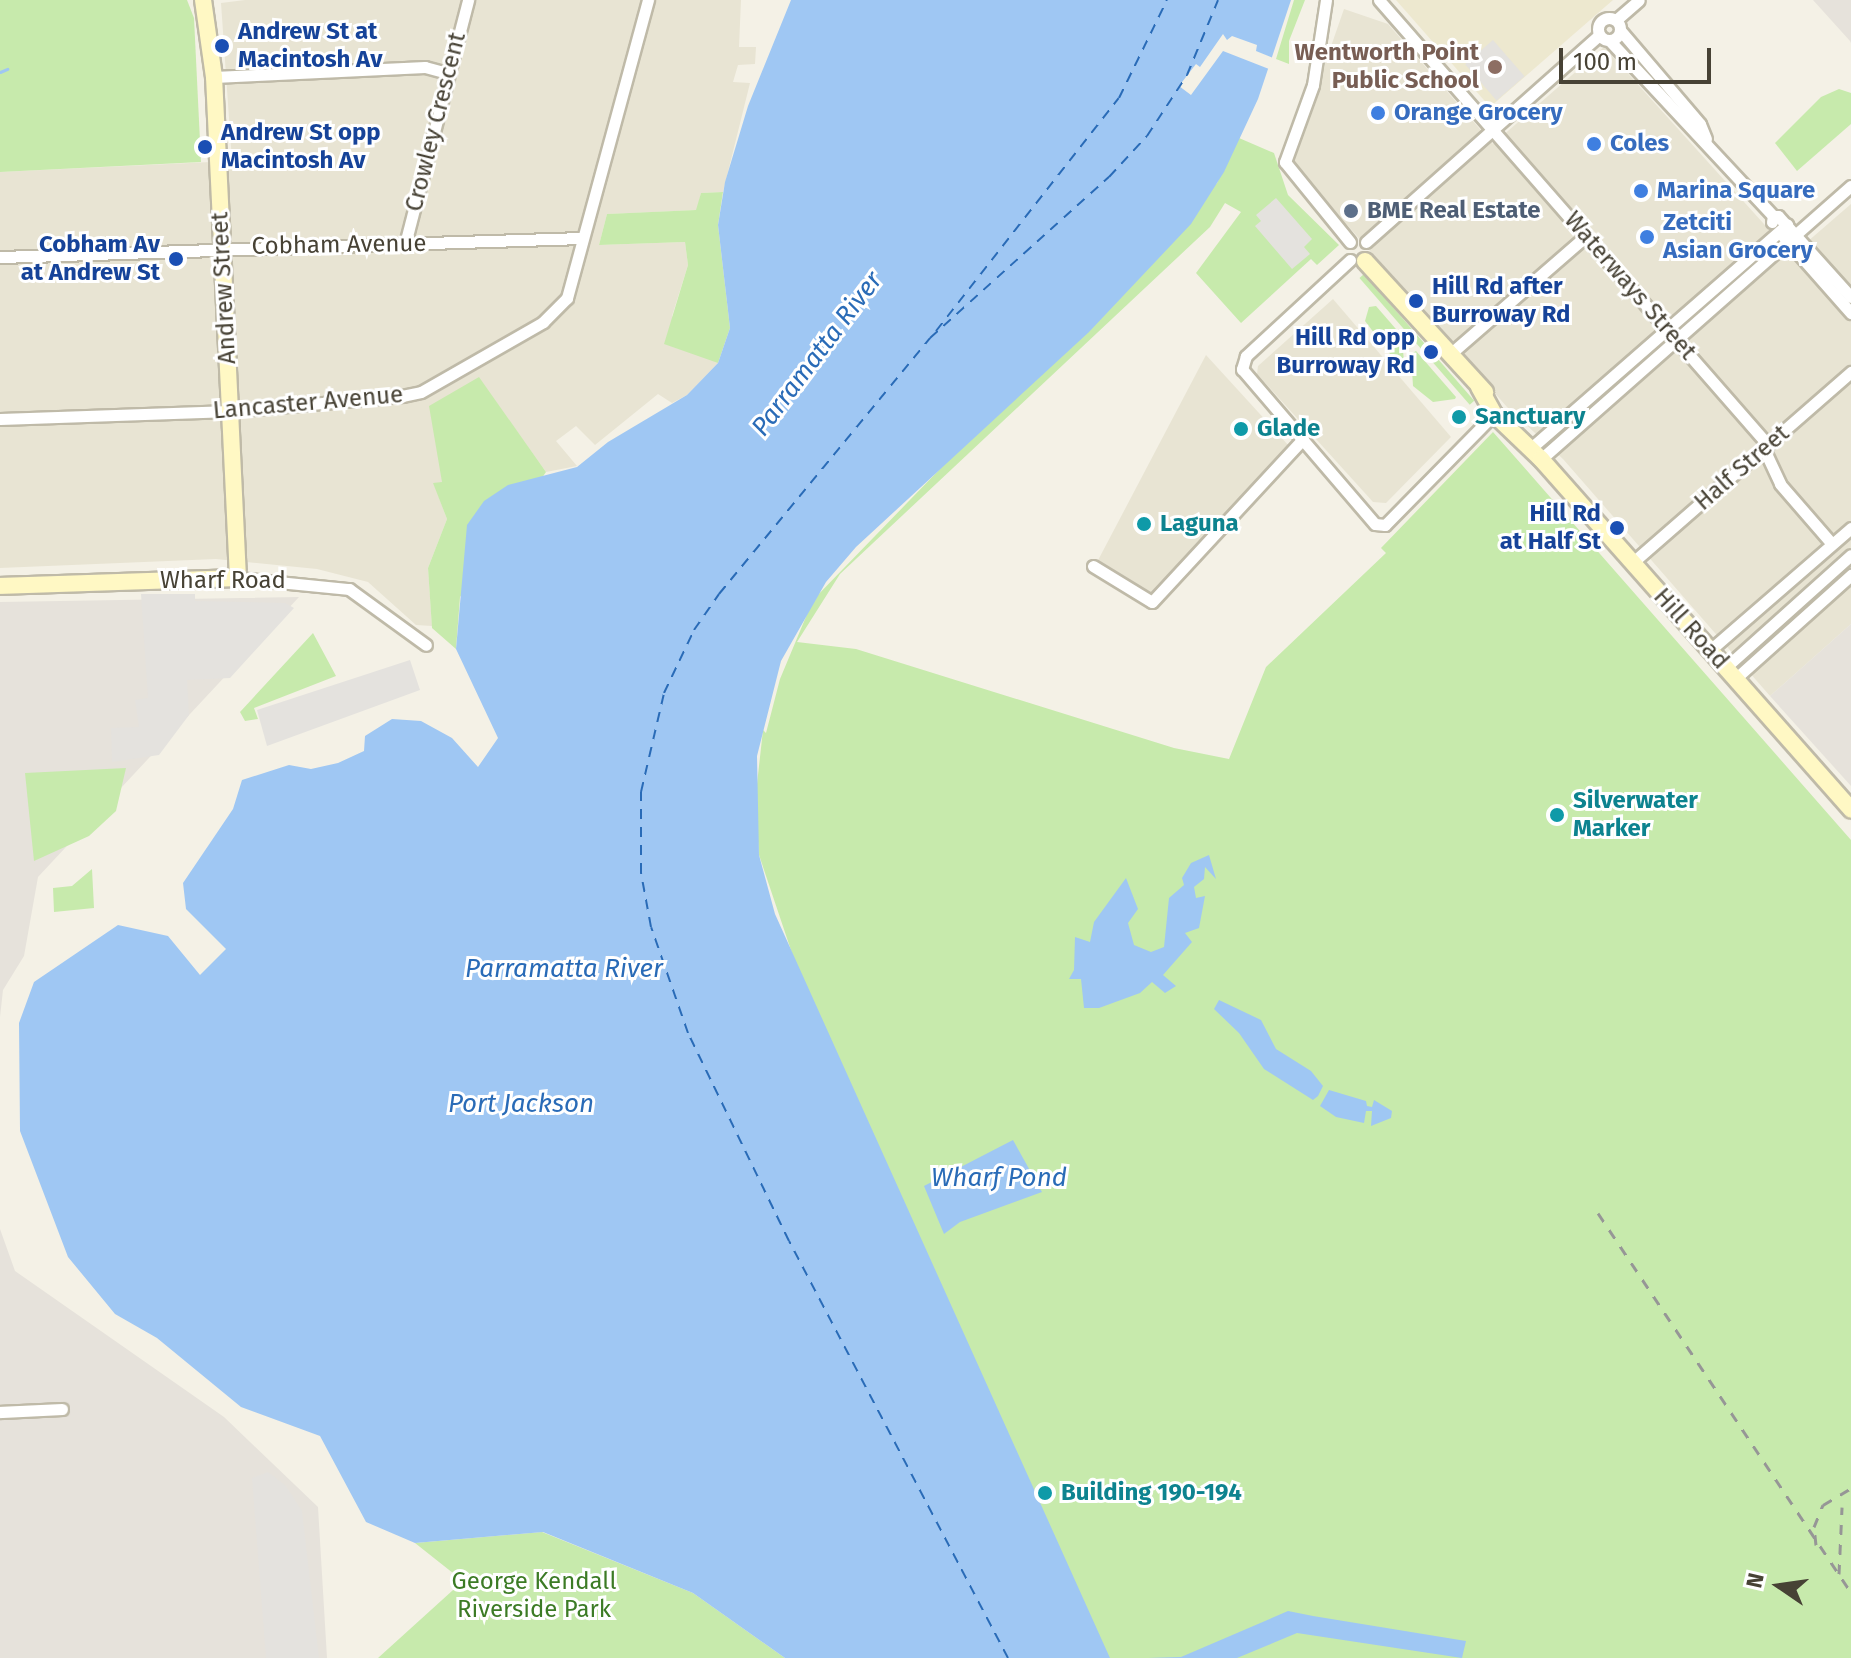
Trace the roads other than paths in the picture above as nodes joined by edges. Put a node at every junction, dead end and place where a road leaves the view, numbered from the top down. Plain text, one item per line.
1 (203, 0) edge
2 (468, 0) edge
3 (648, 0) edge
4 (1326, 0) edge
5 (1379, 0) edge
6 (1639, 0) edge
7 (1618, 25) junction
8 (1604, 37) junction
9 (447, 73) junction
10 (214, 77) junction
11 (1491, 128) junction
12 (1706, 139) junction
13 (1851, 186) edge
14 (1783, 228) junction
15 (1586, 236) junction
16 (582, 238) junction
17 (1792, 238) junction
18 (1350, 242) junction
19 (1366, 242) junction
20 (405, 244) junction
21 (221, 247) junction
22 (0, 257) edge
23 (1358, 261) junction
24 (1851, 297) edge
25 (1851, 313) edge
26 (1668, 329) junction
27 (1677, 339) junction
28 (1449, 355) junction
29 (1851, 372) edge
30 (1479, 387) junction
31 (231, 411) junction
32 (1494, 414) junction
33 (0, 419) edge
34 (1301, 441) junction
35 (1766, 447) junction
36 (1536, 454) junction
37 (1851, 528) edge
38 (1832, 544) junction
39 (1849, 560) edge
40 (1632, 563) junction
41 (1093, 566) dead end
42 (1851, 575) edge
43 (238, 578) junction
44 (0, 586) edge
45 (426, 645) dead end
46 (1709, 651) junction
47 (1730, 673) junction
48 (1851, 809) edge
49 (62, 1409) dead end
50 (0, 1412) edge

1 - 10 main road, Andrew Street
2 - 9 street, Crowley Crescent
3 - 16 street, Lancaster Avenue
4 - 18 street
5 - 11 street, Waterways Street
6 - 7 street
7 - 8 street
7 - 8 street
7 - 12 street
8 - 11 street
8 - 12 street
9 - 10 street
9 - 20 street, Crowley Crescent
10 - 21 main road, Andrew Street
11 - 15 street, Waterways Street
11 - 19 street
12 - 14 street
13 - 17 street
14 - 17 street
14 - 26 street
15 - 26 street, Waterways Street
15 - 28 street
16 - 20 street, Cobham Avenue
16 - 31 street, Lancaster Avenue
17 - 24 street
17 - 25 street
17 - 27 street
18 - 19 street
18 - 23 street
19 - 23 street
20 - 21 street, Cobham Avenue
21 - 22 street, Cobham Avenue
21 - 31 main road, Andrew Street
23 - 28 main road, Hill Road
23 - 34 street
26 - 27 street, Waterways Street
26 - 36 street
27 - 35 street, Waterways Street
27 - 36 street
28 - 30 main road, Hill Road
29 - 35 street, Half Street
30 - 32 main road, Hill Road
30 - 36 main road, Hill Road
31 - 33 street, Lancaster Avenue
31 - 43 main road, Andrew Street
32 - 34 street
32 - 36 main road, Hill Road
34 - 41 street
35 - 38 street, Waterways Street
35 - 40 street, Half Street
36 - 40 main road, Hill Road
37 - 38 street
38 - 46 street
39 - 47 street
40 - 46 main road, Hill Road
42 - 47 street
43 - 44 main road, Wharf Road
43 - 45 street, Wharf Road
46 - 47 main road, Hill Road
47 - 48 main road, Hill Road
49 - 50 street

